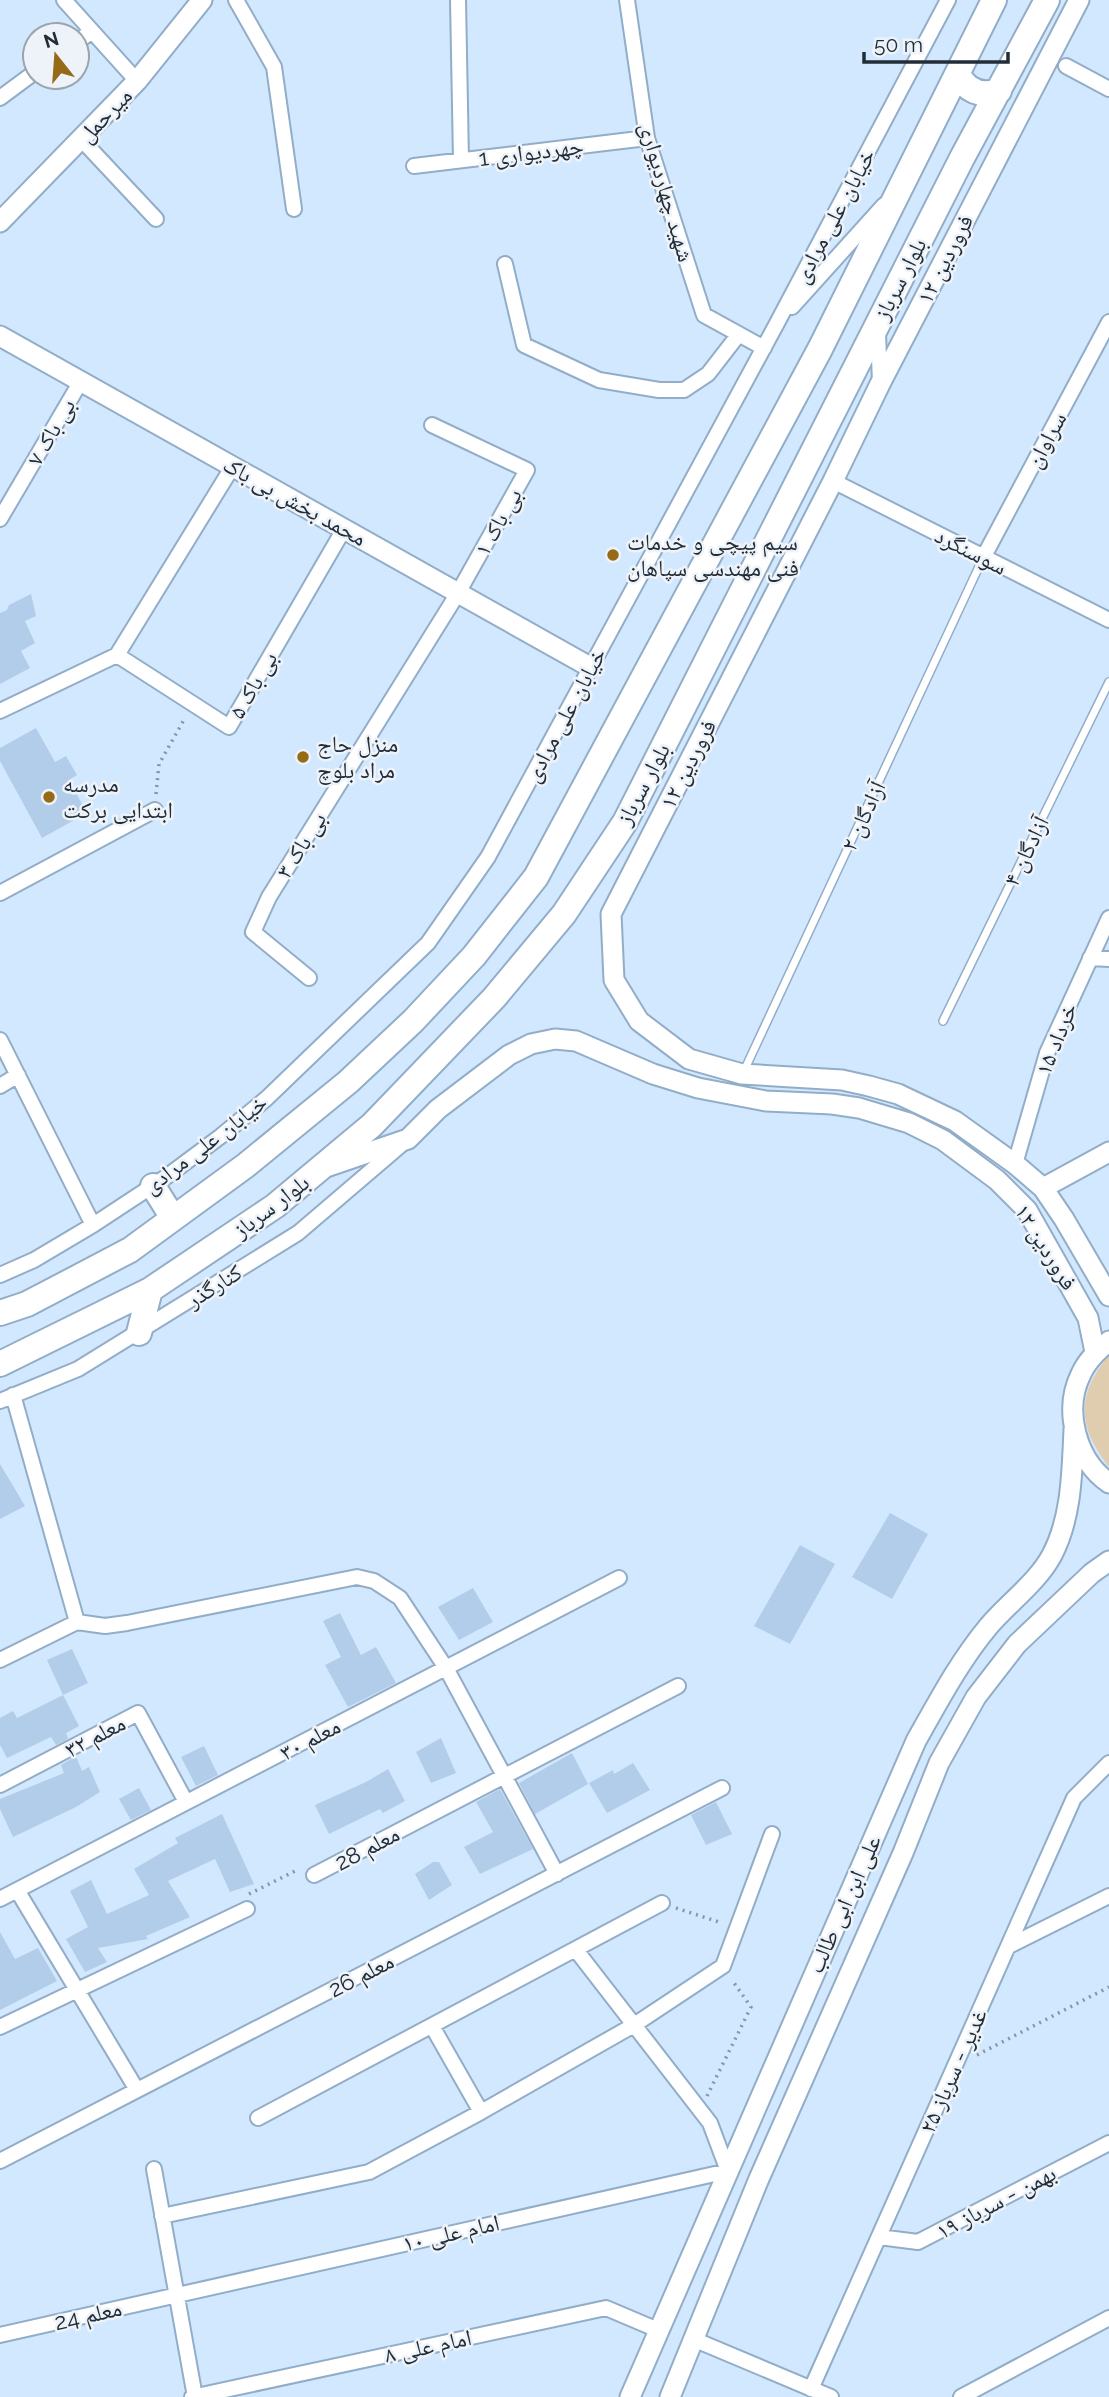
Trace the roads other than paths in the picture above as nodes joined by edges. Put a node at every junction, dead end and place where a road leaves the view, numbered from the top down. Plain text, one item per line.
1 (64, 0) edge
2 (202, 0) edge
3 (236, 0) edge
4 (458, 0) edge
5 (627, 0) edge
6 (948, 0) edge
7 (994, 0) edge
8 (1048, 0) edge
9 (1079, 0) edge
10 (92, 31) joint
11 (1066, 65) dead end
12 (958, 74) junction
13 (137, 81) junction
14 (21, 82) edge
15 (1109, 89) edge
16 (999, 91) junction
17 (0, 98) edge
18 (939, 113) junction
19 (975, 134) junction
20 (647, 138) junction
21 (81, 139) junction
22 (461, 160) junction
23 (414, 166) dead end
24 (906, 180) junction
25 (294, 209) dead end
26 (156, 219) dead end
27 (0, 222) edge
28 (505, 264) dead end
29 (878, 322) junction
30 (1109, 322) edge
31 (776, 325) junction
32 (739, 334) junction
33 (0, 336) edge
34 (764, 348) junction
35 (81, 381) junction
36 (880, 384) junction
37 (432, 425) dead end
38 (233, 467) junction
39 (833, 481) junction
40 (0, 519) edge
41 (344, 529) junction
42 (983, 558) junction
43 (458, 593) junction
44 (1109, 620) edge
45 (117, 655) junction
46 (590, 667) junction
47 (1109, 682) edge
48 (0, 711) edge
49 (155, 810) road end
50 (0, 893) edge
51 (1109, 918) edge
52 (1090, 958) junction
53 (1109, 959) edge
54 (309, 978) dead end
55 (943, 1021) dead end
56 (0, 1040) edge
57 (742, 1074) junction
58 (18, 1075) junction
59 (0, 1086) edge
60 (408, 1139) junction
61 (1109, 1152) edge
62 (1015, 1164) junction
63 (318, 1170) junction
64 (997, 1180) junction
65 (153, 1186) junction
66 (1043, 1188) junction
67 (173, 1218) junction
68 (93, 1225) junction
69 (0, 1275) edge
70 (150, 1290) junction
71 (1109, 1296) edge
72 (0, 1313) edge
73 (139, 1333) junction
74 (1102, 1346) edge
75 (0, 1364) edge
76 (7, 1398) edge
77 (1074, 1429) junction
78 (1109, 1483) edge
79 (1109, 1561) edge
80 (619, 1577) dead end
81 (77, 1622) junction
82 (0, 1660) edge
83 (446, 1668) junction
84 (678, 1686) dead end
85 (1109, 1763) edge
86 (505, 1776) junction
87 (0, 1785) edge
88 (722, 1788) dead end
89 (186, 1802) junction
90 (772, 1834) dead end
91 (557, 1874) junction
92 (314, 1875) road end
93 (17, 1890) junction
94 (1109, 1896) edge
95 (0, 1899) edge
96 (662, 1903) road end
97 (247, 1909) road end
98 (1009, 1945) junction
99 (576, 1950) junction
100 (77, 1989) junction
101 (634, 2025) junction
102 (432, 2026) junction
103 (0, 2027) edge
104 (137, 2090) junction
105 (481, 2112) junction
106 (258, 2118) dead end
107 (1109, 2143) edge
108 (0, 2161) edge
109 (153, 2169) dead end
110 (728, 2171) junction
111 (758, 2181) junction
112 (162, 2216) junction
113 (879, 2237) junction
114 (175, 2295) junction
115 (1109, 2318) edge
116 (658, 2330) junction
117 (0, 2335) edge
118 (693, 2339) junction
119 (811, 2389) junction
120 (194, 2397) edge
121 (630, 2397) edge
122 (670, 2397) edge
123 (831, 2397) edge
124 (961, 2397) edge

1 - 10 street
2 - 13 street, میرحمل
3 - 25 street
4 - 22 street
5 - 20 street, شهید چهاردیواری
6 - 31 street, خیابان علی مرادی
7 - 12 highway, بلوار سرباز
8 - 16 highway, بلوار سرباز
9 - 36 street, ۱۲ فروردین
10 - 13 street
11 - 15 street
12 - 16 highway
12 - 18 highway, بلوار سرباز
13 - 21 street, میرحمل
14 - 17 street
16 - 19 highway, بلوار سرباز
18 - 19 highway
18 - 24 highway, بلوار سرباز
19 - 29 highway, بلوار سرباز
20 - 22 street, چهردیواری 1
20 - 32 street, شهید چهاردیواری
21 - 26 street
21 - 27 street, میرحمل
22 - 23 street, چهردیواری 1
24 - 31 street
24 - 67 highway, بلوار سرباز
28 - 32 street
29 - 36 street
29 - 63 highway, بلوار سرباز
30 - 42 street, سراوان
31 - 34 street, خیابان علی مرادی
32 - 34 street, شهید چهاردیواری
33 - 35 street, محمد بخش بی باک
34 - 46 street, خیابان علی مرادی
35 - 38 street, محمد بخش بی باک
35 - 40 street, بی باک ۷
36 - 39 street, ۱۲ فروردین
37 - 43 street, بی باک ۱
38 - 41 street, محمد بخش بی باک
38 - 45 street
39 - 42 street, سوسنگرد
39 - 57 street, ۱۲ فروردین
41 - 43 street, محمد بخش بی باک
41 - 45 street, بی باک ۵
42 - 44 street, سوسنگرد
42 - 57 lane, آزادگان ۲
43 - 46 street, محمد بخش بی باک
43 - 54 street, بی باک ۳
45 - 48 street
46 - 65 street, خیابان علی مرادی
47 - 55 lane, آزادگان ۴
49 - 50 street
51 - 52 street, ۱۵ خرداد
52 - 53 street
52 - 62 street, ۱۵ خرداد
56 - 58 street
57 - 62 street, ۱۲ فروردین
58 - 59 street
58 - 68 street
60 - 63 street, ۱۲ فروردین
60 - 64 street, ۱۲ فروردین
60 - 73 street, کنارگذر
61 - 66 street
62 - 64 street
62 - 66 street, ۱۲ فروردین
63 - 70 highway, بلوار سرباز
64 - 74 street, ۱۲ فروردین
65 - 67 highway
65 - 68 street, خیابان علی مرادی
66 - 71 street, ۱۲ فروردین
67 - 72 highway, بلوار سرباز
68 - 69 street, خیابان علی مرادی
70 - 73 highway
70 - 75 highway, بلوار سرباز
73 - 76 street, کنارگذر
74 - 77 street, علی ابن ابی طالب
76 - 81 street
77 - 78 street
77 - 110 street, علی ابن ابی طالب
79 - 111 street, علی ابن ابی طالب
80 - 83 street, معلم ۳۰
81 - 82 street
81 - 83 street
83 - 86 street
83 - 89 street, معلم ۳۰
84 - 86 street, معلم 28
85 - 98 street, غدیر - سرباز ۲۵
86 - 91 street
86 - 92 street, معلم 28
87 - 89 street, معلم ۳۲
88 - 91 street, معلم 26
89 - 93 street, معلم ۳۰
90 - 101 street
91 - 104 street, معلم 26
93 - 95 street, معلم ۳۰
93 - 100 street
94 - 98 street
96 - 99 street
97 - 100 street
98 - 113 street, غدیر - سرباز ۲۵
99 - 101 street
99 - 102 street
100 - 103 street
100 - 104 street
101 - 105 street
101 - 110 street
102 - 105 street
102 - 106 street
104 - 108 street, معلم 26
105 - 112 street
107 - 113 street, بهمن - سرباز ۱۹
109 - 112 street
110 - 111 street
110 - 114 street, امام علی ۱۰
110 - 116 street, علی ابن ابی طالب
111 - 118 street, علی ابن ابی طالب
112 - 114 street
113 - 119 street, غدیر - سرباز ۲۵
114 - 117 street, معلم 24
114 - 120 street
115 - 124 street
116 - 120 street, امام علی ۸
116 - 121 street, علی ابن ابی طالب
118 - 119 street
118 - 122 street, علی ابن ابی طالب
119 - 123 street

